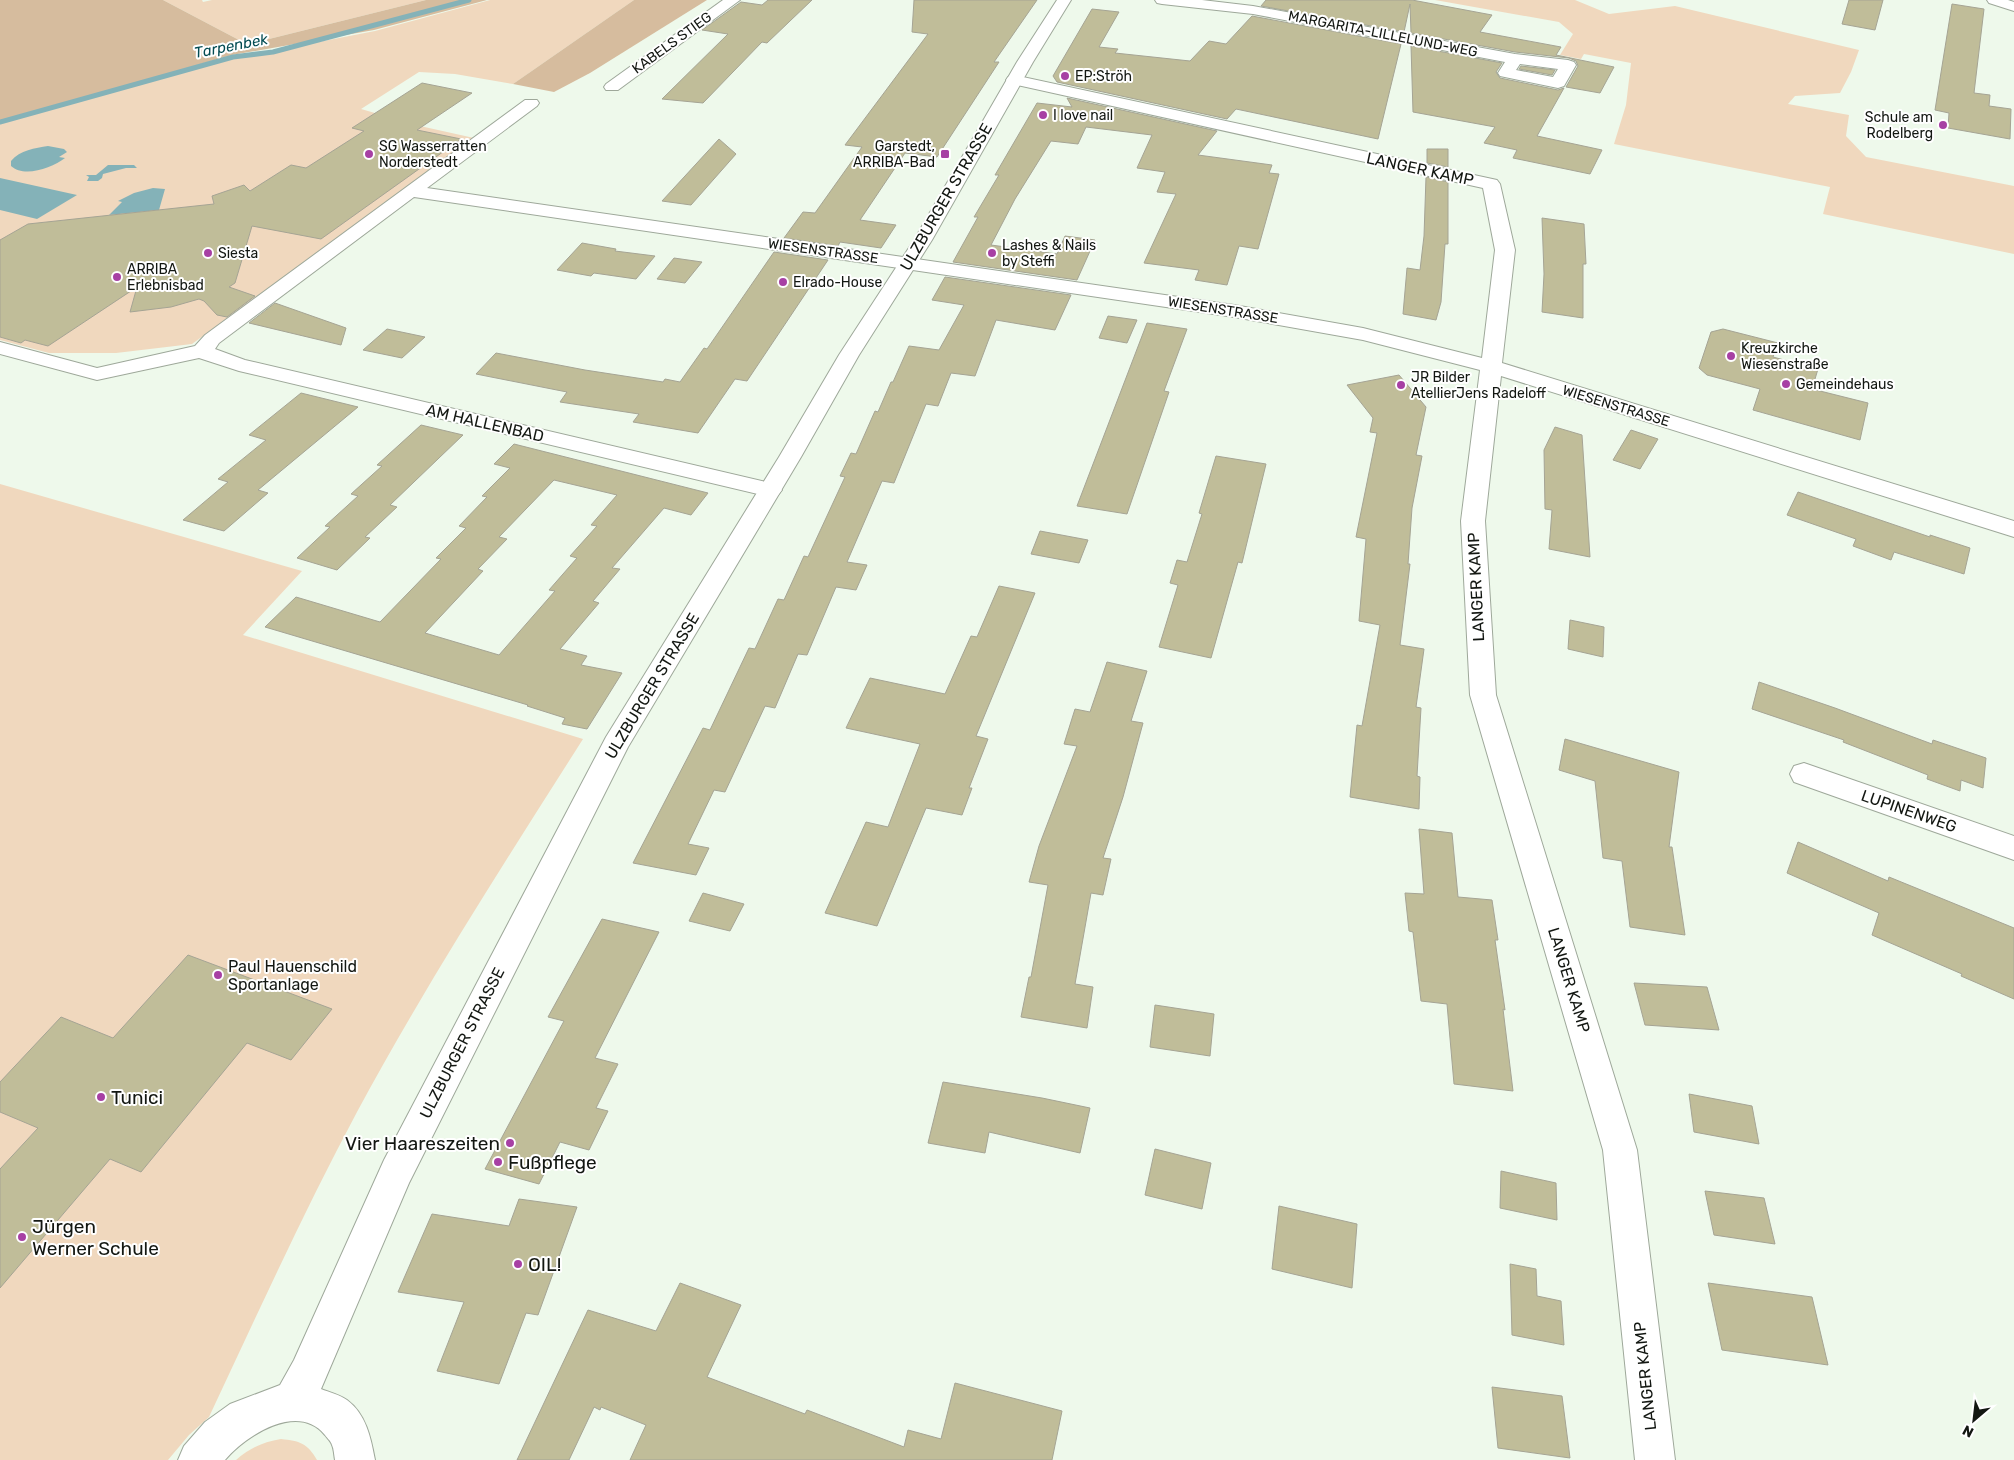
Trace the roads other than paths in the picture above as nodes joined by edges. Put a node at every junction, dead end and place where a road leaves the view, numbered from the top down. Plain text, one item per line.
1 (733, 0) edge
2 (1064, 0) edge
3 (1162, 0) edge
4 (1994, 0) edge
5 (2014, 7) edge
6 (1515, 59) dead end
7 (1014, 80) junction
8 (612, 87) dead end
9 (531, 103) dead end
10 (411, 191) junction
11 (908, 264) junction
12 (0, 348) edge
13 (202, 351) junction
14 (1490, 366) junction
15 (770, 490) junction
16 (2014, 529) edge
17 (1804, 774) dead end
18 (2014, 848) edge
19 (293, 1400) junction
20 (198, 1460) edge
21 (355, 1460) edge
22 (1655, 1460) edge

1 - 8 street, KABELS STIEG
2 - 7 street, ULZBURGER STRASSE
3 - 6 street, MARGARITA-LILLELUND-WEG
4 - 5 street
7 - 11 street, ULZBURGER STRASSE
7 - 14 street, LANGER KAMP
9 - 10 street
10 - 11 street, WIESENSTRASSE
10 - 13 street
11 - 14 street, WIESENSTRASSE
11 - 15 street, ULZBURGER STRASSE
12 - 13 street
13 - 15 street, AM HALLENBAD
14 - 16 street, WIESENSTRASSE
14 - 22 street, LANGER KAMP
15 - 19 street, ULZBURGER STRASSE
17 - 18 street, LUPINENWEG
19 - 20 street
19 - 21 street

